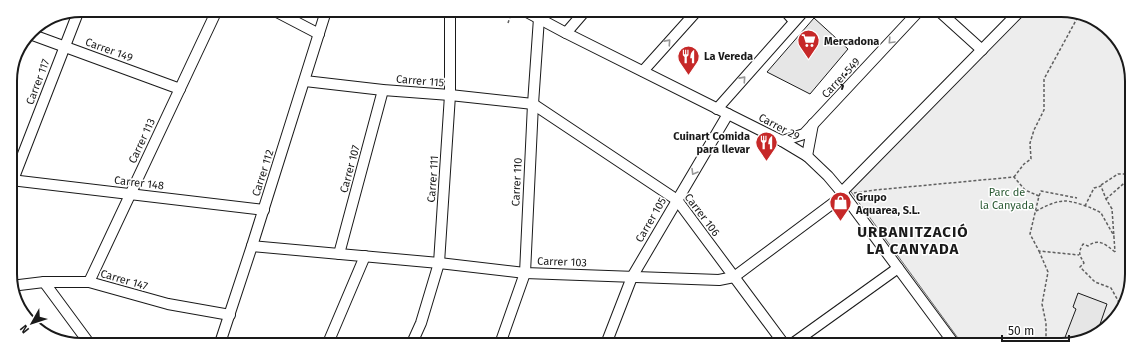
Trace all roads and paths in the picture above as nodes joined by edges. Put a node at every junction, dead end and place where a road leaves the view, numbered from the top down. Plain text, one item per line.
1 (214, 17) edge
2 (286, 17) edge
3 (324, 17) edge
4 (450, 17) edge
5 (510, 17) dead end
6 (580, 17) edge
7 (692, 17) edge
8 (790, 17) edge
9 (798, 17) edge
10 (913, 17) edge
11 (946, 17) edge
12 (1014, 17) edge
13 (76, 18) edge
14 (539, 18) joint
15 (1077, 19) edge
16 (794, 21) junction
17 (508, 23) dead end
18 (319, 34) junction
19 (566, 34) junction
20 (36, 36) edge
21 (65, 47) junction
22 (982, 50) junction
23 (643, 72) junction
24 (305, 81) junction
25 (180, 89) junction
26 (383, 90) junction
27 (450, 95) junction
28 (533, 104) junction
29 (717, 108) junction
30 (728, 114) junction
31 (813, 124) junction
32 (782, 141) junction
33 (806, 156) junction
34 (17, 166) edge
35 (1125, 174) edge
36 (1014, 177) junction
37 (17, 182) edge
38 (1125, 182) edge
39 (1100, 186) junction
40 (843, 193) junction
41 (130, 194) junction
42 (1040, 196) junction
43 (1077, 198) dead end
44 (1106, 199) junction
45 (677, 200) junction
46 (1085, 206) junction
47 (264, 210) junction
48 (1036, 212) junction
49 (1114, 236) junction
50 (252, 246) junction
51 (1038, 251) junction
52 (339, 254) junction
53 (1079, 255) junction
54 (365, 256) junction
55 (439, 263) junction
56 (898, 268) junction
57 (525, 273) junction
58 (734, 277) junction
59 (632, 278) junction
60 (44, 282) junction
61 (88, 282) junction
62 (18, 285) edge
63 (1118, 301) edge
64 (230, 315) junction
65 (85, 338) edge
66 (222, 338) edge
67 (330, 338) edge
68 (414, 338) edge
69 (502, 338) edge
70 (608, 338) edge
71 (780, 338) edge
72 (800, 338) edge
73 (950, 338) edge
74 (1046, 338) edge

1 - 25 street, Carrer 113
2 - 18 street
3 - 18 street, Carrer 112
4 - 27 street, Carrer 111
5 - 17 path
6 - 19 street
23 -> 7 street
8 - 16 street
9 - 16 street
10 -> 31 street, Carrer 549
11 - 22 street
12 - 22 street, Carrer 103
13 - 21 street, Carrer 117
14 - 19 street, Carrer 29
14 - 28 street, Carrer 110
15 - 36 path
29 -> 16 street
18 - 24 street, Carrer 112
19 - 23 street, Carrer 29
20 - 21 street, Carrer 149
21 - 25 street, Carrer 149
21 - 34 street, Carrer 117
22 - 40 street, Carrer 103
23 - 29 street, Carrer 29
24 - 26 street, Carrer 115
24 - 47 street, Carrer 112
25 - 41 street, Carrer 113
26 - 27 street, Carrer 115
26 - 52 street, Carrer 107
27 - 28 street, Carrer 115
27 - 55 street, Carrer 111
28 - 45 street, Carrer 106
28 - 57 street, Carrer 110
29 - 30 street, Carrer 29
30 - 32 street, Carrer 29
30 -> 45 street, Carrer 105
31 - 32 street, Carrer 549
31 - 33 street
32 - 33 street, Carrer 29
33 - 40 street, Carrer 29
35 - 39 path
36 - 40 path
36 - 42 path
37 - 41 street, Carrer 148
38 - 44 path
39 - 44 path
39 - 46 path
40 - 56 street, Carrer 29
40 - 58 street, Carrer 103
41 - 47 street, Carrer 148
41 - 61 street, Carrer 113
42 - 43 path
42 - 48 path
44 - 49 path
45 - 58 street, Carrer 106
45 - 59 street, Carrer 105
46 - 48 path
46 - 49 path
47 - 50 street, Carrer 112
48 - 51 path
49 - 53 path
50 - 52 street, Carrer 103
50 - 64 street, Carrer 112
51 - 53 path
51 - 74 path
52 - 54 street, Carrer 103
53 - 63 path
54 - 55 street, Carrer 103
54 - 67 street
55 - 57 street, Carrer 103
55 - 68 street, Carrer 111
56 - 72 street
56 - 73 street, Carrer 29
57 - 59 street, Carrer 103
57 - 69 street, Carrer 110
58 - 59 street, Carrer 103
58 - 71 street, Carrer 106
59 - 70 street, Carrer 105
60 - 61 street, Carrer 147
60 - 62 street, Carrer 147
60 - 65 street
61 - 64 street, Carrer 147
64 - 66 street, Carrer 112

